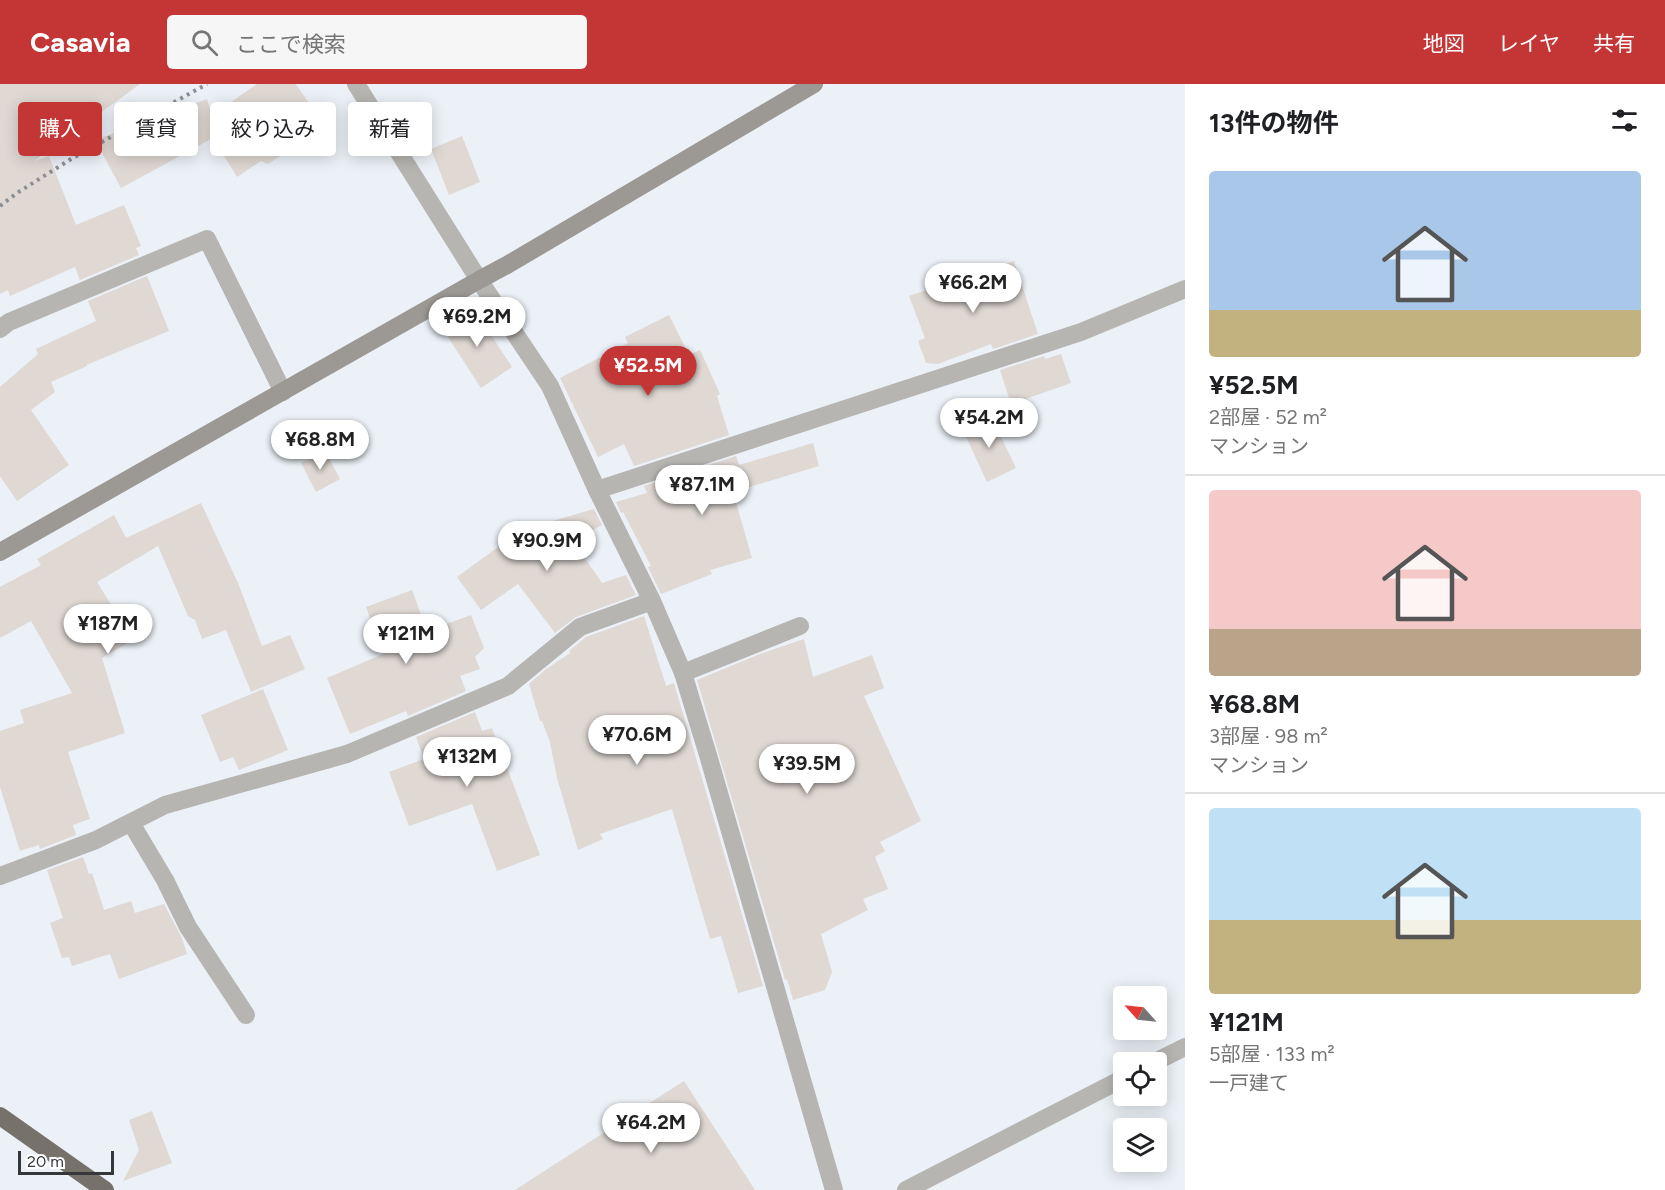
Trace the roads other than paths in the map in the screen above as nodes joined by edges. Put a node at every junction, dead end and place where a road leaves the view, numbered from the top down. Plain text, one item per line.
1 (356, 84) edge
2 (814, 84) edge
3 (479, 280) junction
4 (1185, 289) edge
5 (0, 330) edge
6 (283, 392) junction
7 (597, 490) junction
8 (0, 552) edge
9 (652, 601) junction
10 (800, 626) dead end
11 (682, 674) junction
12 (131, 822) junction
13 (0, 876) edge
14 (246, 1016) dead end
15 (1185, 1047) edge
16 (1167, 1056) edge
17 (1113, 1084) edge
18 (0, 1116) edge
19 (105, 1190) edge
20 (834, 1190) edge
21 (906, 1190) edge

1 - 3 street
2 - 3 street
3 - 6 street
3 - 7 street
4 - 7 street
5 - 6 street
6 - 8 street
7 - 9 street
9 - 11 street
9 - 12 street
10 - 11 street
11 - 20 street
12 - 13 street
12 - 14 street
15 - 16 street
17 - 21 street
18 - 19 highway

